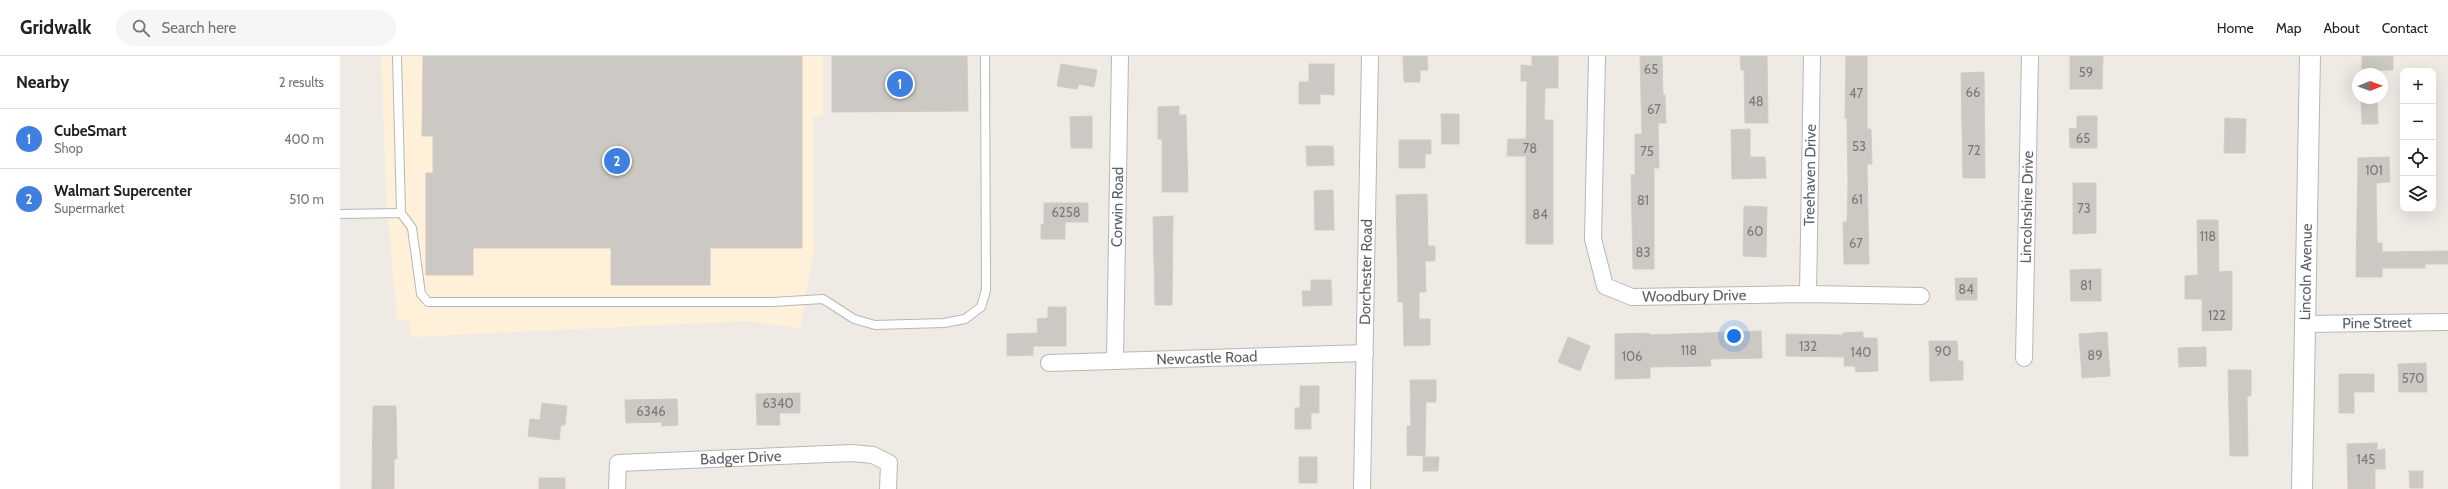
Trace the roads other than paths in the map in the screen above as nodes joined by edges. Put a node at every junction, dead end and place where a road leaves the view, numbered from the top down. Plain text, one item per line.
1 (397, 56) edge
2 (985, 56) edge
3 (1120, 56) edge
4 (1370, 56) edge
5 (1597, 56) edge
6 (1812, 56) edge
7 (2030, 56) edge
8 (2310, 56) edge
9 (401, 213) junction
10 (340, 214) edge
11 (1808, 294) junction
12 (1921, 296) dead end
13 (2448, 322) edge
14 (2306, 324) junction
15 (1365, 353) junction
16 (2024, 358) dead end
17 (1115, 359) junction
18 (1049, 362) dead end
19 (617, 489) edge
20 (888, 489) edge
21 (1362, 489) edge
22 (2302, 489) edge

1 - 9 lane
2 - 9 lane
3 - 17 street, Corwin Road
4 - 15 street, Dorchester Road
5 - 11 street, Woodbury Drive
6 - 11 street, Treehaven Drive
7 - 16 street, Lincolnshire Drive
8 - 14 street, Lincoln Avenue
9 - 10 lane
11 - 12 street, Woodbury Drive
13 - 14 street, Pine Street
14 - 22 street, Lincoln Avenue
15 - 17 street, Newcastle Road
15 - 21 street, Dorchester Road
17 - 18 street, Newcastle Road
19 - 20 street, Badger Drive

